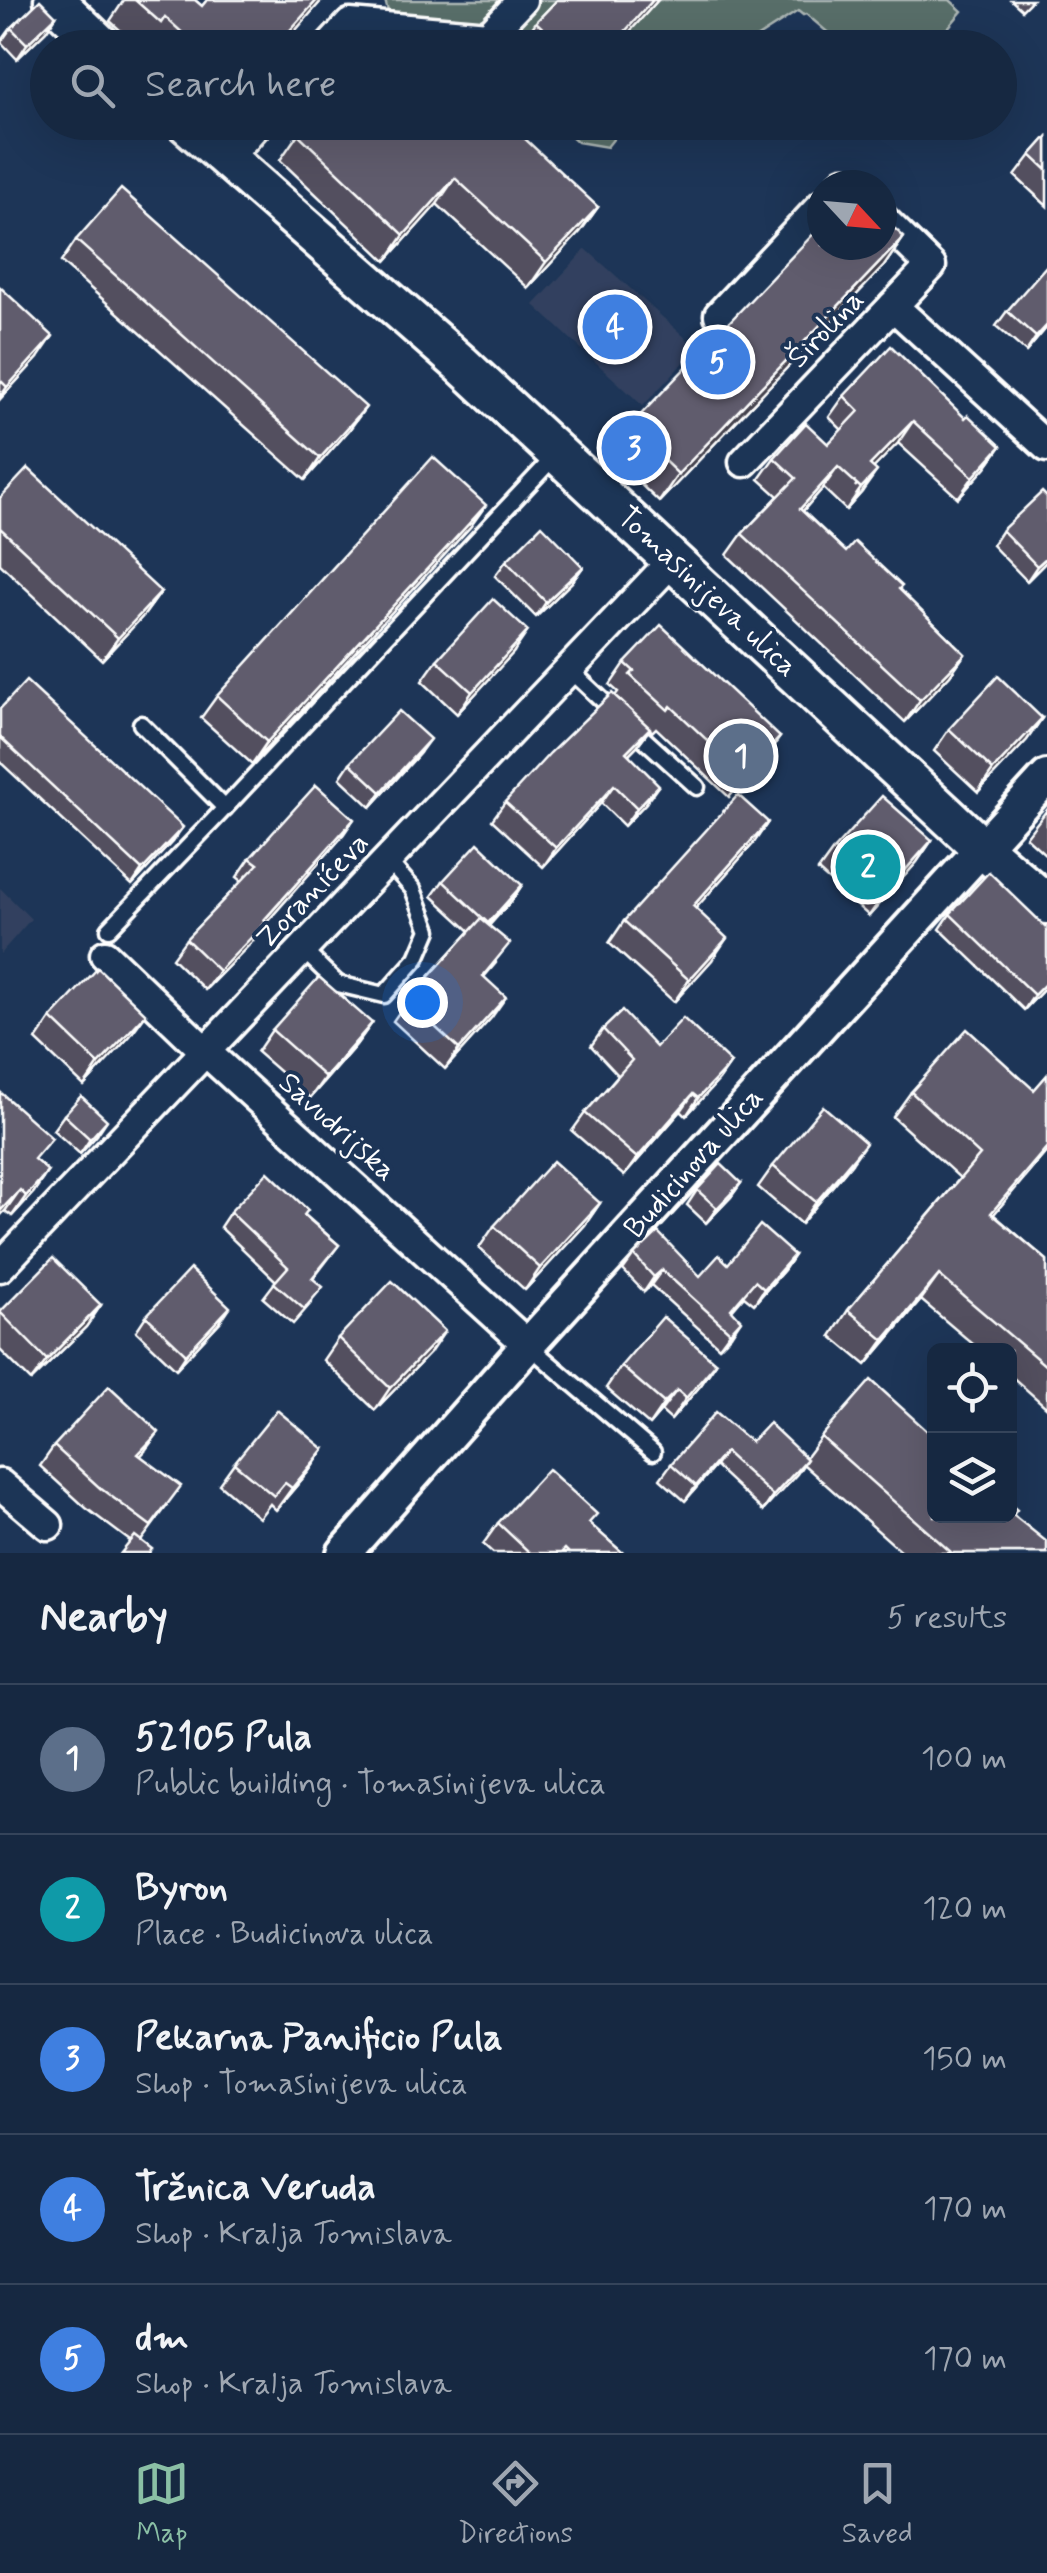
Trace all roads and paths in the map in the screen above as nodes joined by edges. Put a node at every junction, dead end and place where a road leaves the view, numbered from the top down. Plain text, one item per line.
1 (54, 0) edge
2 (522, 0) edge
3 (85, 30) edge
4 (344, 30) edge
5 (419, 30) edge
6 (494, 30) edge
7 (204, 140) edge
8 (244, 140) edge
9 (226, 160) junction
10 (807, 222) edge
11 (897, 232) edge
12 (893, 306) junction
13 (719, 316) dead end
14 (1047, 446) edge
15 (558, 454) junction
16 (744, 462) dead end
17 (673, 560) junction
18 (569, 669) junction
19 (141, 724) dead end
20 (1047, 777) edge
21 (697, 788) dead end
22 (225, 808) junction
23 (982, 848) junction
24 (388, 861) junction
25 (1047, 904) edge
26 (106, 942) joint
27 (302, 950) junction
28 (205, 1050) junction
29 (0, 1266) edge
30 (528, 1344) junction
31 (653, 1452) dead end
32 (0, 1484) edge
33 (48, 1525) dead end
34 (344, 1553) edge

1 - 3 main road
2 - 6 street
4 - 5 street
7 - 9 main road, Tomasinijeva ulica
8 - 9 street
9 - 15 main road, Tomasinijeva ulica
10 - 13 street
11 - 12 street
12 - 14 street, Širolina
12 - 16 street, Širolina
15 - 17 main road, Tomasinijeva ulica
15 - 22 lane
17 - 18 street, Zoranićeva
17 - 23 main road, Tomasinijeva ulica
18 - 21 lane
18 - 24 street, Zoranićeva
19 - 22 lane
20 - 23 street, Budicinova ulica
22 - 26 lane
23 - 25 main road, Tomasinijeva ulica
23 - 30 street, Budicinova ulica
24 - 27 street, Zoranićeva
24 - 27 lane
26 - 28 street, Savudrijska
27 - 28 street, Zoranićeva
28 - 29 street, Zoranićeva
28 - 30 street, Savudrijska
30 - 31 lane
30 - 34 street, Budicinova ulica
32 - 33 street

